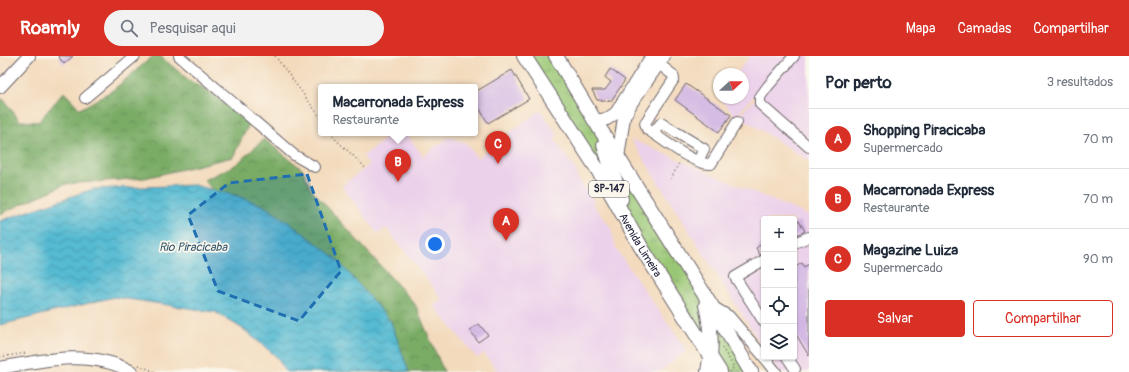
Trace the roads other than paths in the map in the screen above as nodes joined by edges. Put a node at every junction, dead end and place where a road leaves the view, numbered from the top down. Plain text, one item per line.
1 (29, 56) edge
2 (135, 56) edge
3 (179, 56) edge
4 (524, 56) edge
5 (555, 56) edge
6 (794, 56) edge
7 (658, 59) edge
8 (0, 87) edge
9 (85, 98) dead end
10 (616, 114) junction
11 (595, 121) junction
12 (737, 122) dead end
13 (653, 133) junction
14 (604, 136) junction
15 (809, 147) edge
16 (618, 158) junction
17 (698, 161) junction
18 (315, 168) dead end
19 (629, 226) junction
20 (809, 236) edge
21 (797, 242) edge
22 (761, 262) edge
23 (702, 293) junction
24 (711, 305) junction
25 (761, 317) edge
26 (690, 324) junction
27 (761, 353) edge
28 (766, 360) edge
29 (788, 360) edge
30 (709, 365) edge
31 (0, 368) edge
32 (793, 371) edge
33 (132, 372) edge
34 (698, 372) edge
35 (720, 372) edge
36 (751, 372) edge
37 (776, 372) edge

1 - 8 main road
2 - 9 street
3 - 18 street
4 - 19 highway, Avenida Limeira / SP-147
5 - 11 highway, SP-147
6 - 15 street
7 - 10 main road
7 - 13 street
7 - 16 main road
10 - 11 main road
10 - 14 main road
11 - 14 highway, SP-147
12 - 17 street
13 - 17 street
13 - 17 street
14 - 16 highway, SP-147
14 - 19 highway
16 - 23 highway, SP-147
19 - 26 highway, Avenida Limeira / SP-147
20 - 21 street
22 - 25 street
23 - 24 highway, SP-147
23 - 30 highway
24 - 27 street
24 - 36 highway, SP-147
26 - 30 highway, Avenida Limeira / SP-147
26 - 34 highway
28 - 37 street
29 - 32 street
30 - 35 highway, Avenida Limeira / SP-147
31 - 33 main road

